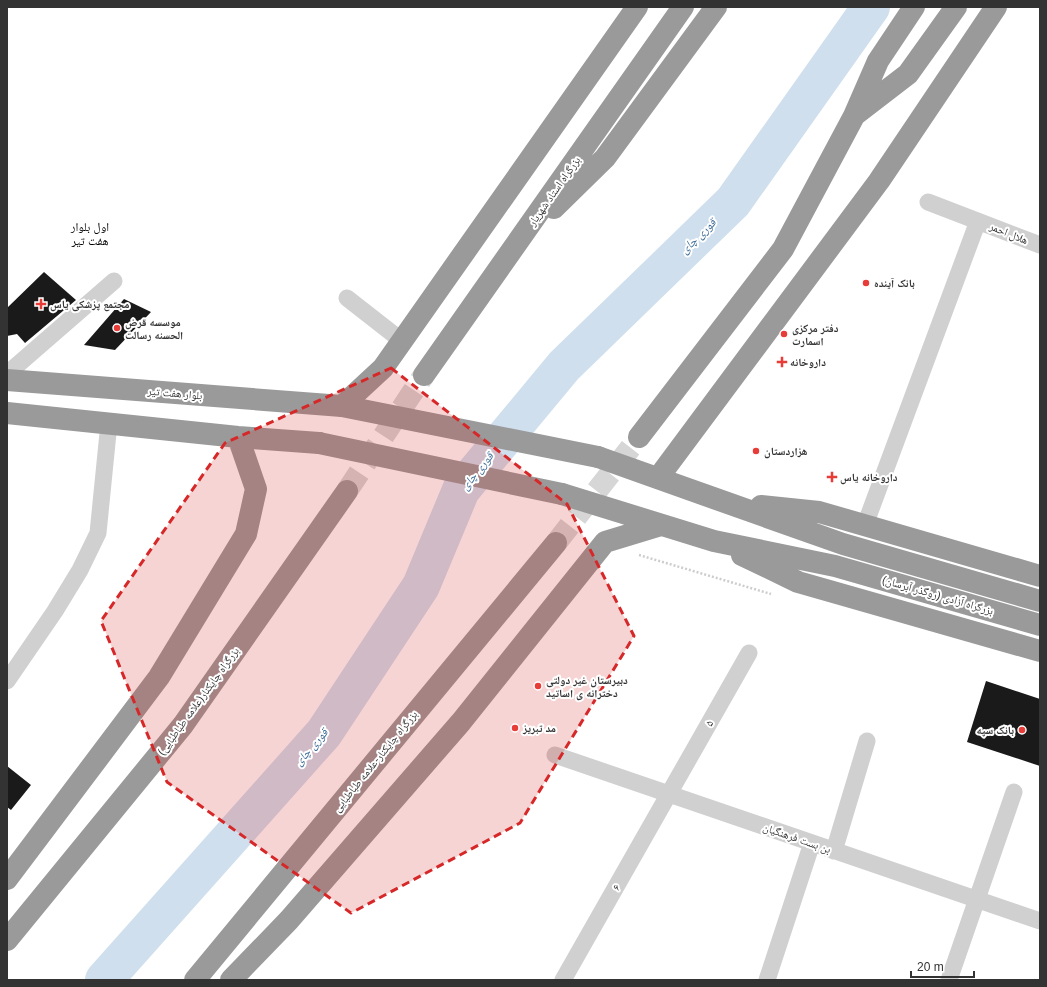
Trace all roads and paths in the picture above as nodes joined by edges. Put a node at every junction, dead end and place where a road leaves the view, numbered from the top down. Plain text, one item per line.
1 (637, 7) edge
2 (683, 7) edge
3 (716, 7) edge
4 (914, 7) edge
5 (956, 7) edge
6 (996, 7) edge
7 (854, 116) junction
8 (928, 202) dead end
9 (978, 221) junction
10 (517, 243) junction
11 (1040, 245) edge
12 (114, 281) dead end
13 (347, 298) dead end
14 (402, 341) junction
15 (7, 374) edge
16 (424, 375) tunnel mouth
17 (7, 380) edge
18 (342, 406) junction
19 (7, 413) edge
20 (109, 423) junction
21 (238, 437) junction
22 (639, 437) tunnel mouth
23 (658, 478) junction
24 (346, 490) tunnel mouth
25 (728, 502) junction
26 (660, 524) junction
27 (865, 525) junction
28 (714, 541) junction
29 (556, 543) tunnel mouth
30 (1040, 576) edge
31 (1040, 601) edge
32 (1040, 625) edge
33 (1040, 651) edge
34 (749, 653) dead end
35 (7, 681) edge
36 (866, 741) dead end
37 (555, 755) dead end
38 (1014, 792) dead end
39 (669, 794) junction
40 (812, 843) junction
41 (834, 851) junction
42 (7, 879) edge
43 (977, 900) junction
44 (1040, 922) edge
45 (7, 940) edge
46 (195, 980) edge
47 (231, 980) edge
48 (563, 980) edge
49 (767, 980) edge
50 (949, 980) edge

1 - 14 highway
2 - 10 highway, بزرگراه استاد شهریار
3 - 10 highway
4 - 7 highway
5 - 7 highway
6 - 23 highway
7 - 22 highway
8 - 9 street, هلال احمر
9 - 11 street, هلال احمر
9 - 27 street
10 - 16 highway, بزرگراه استاد شهریار
12 - 15 street
13 - 14 street
14 - 18 highway
17 - 18 highway, بلوار هفت تیر
18 - 23 highway, بلوار هفت تیر, bridge
19 - 20 highway
20 - 21 highway
20 - 35 street
21 - 26 highway, bridge
21 - 42 highway
23 - 25 highway, بلوار هفت تیر
24 - 45 highway, بزرگراه چایکنار(علامه طباطبایی)
25 - 27 highway
25 - 31 highway, بزرگراه آزادی (روگذر آبرسان)
26 - 28 highway
26 - 47 highway
27 - 30 highway
28 - 32 highway, بزرگراه آزادی (روگذر آبرسان)
28 - 33 highway
29 - 46 highway, بزرگراه چایکنار-علامه طباطبایی
34 - 39 street, ۵
36 - 41 street
37 - 39 street, بن بست فرهنگیان
38 - 43 street
39 - 40 street, بن بست فرهنگیان
39 - 48 street, ۶
40 - 41 street, بن بست فرهنگیان
40 - 49 street
41 - 43 street, بن بست فرهنگیان
43 - 44 street, بن بست فرهنگیان
43 - 50 street

